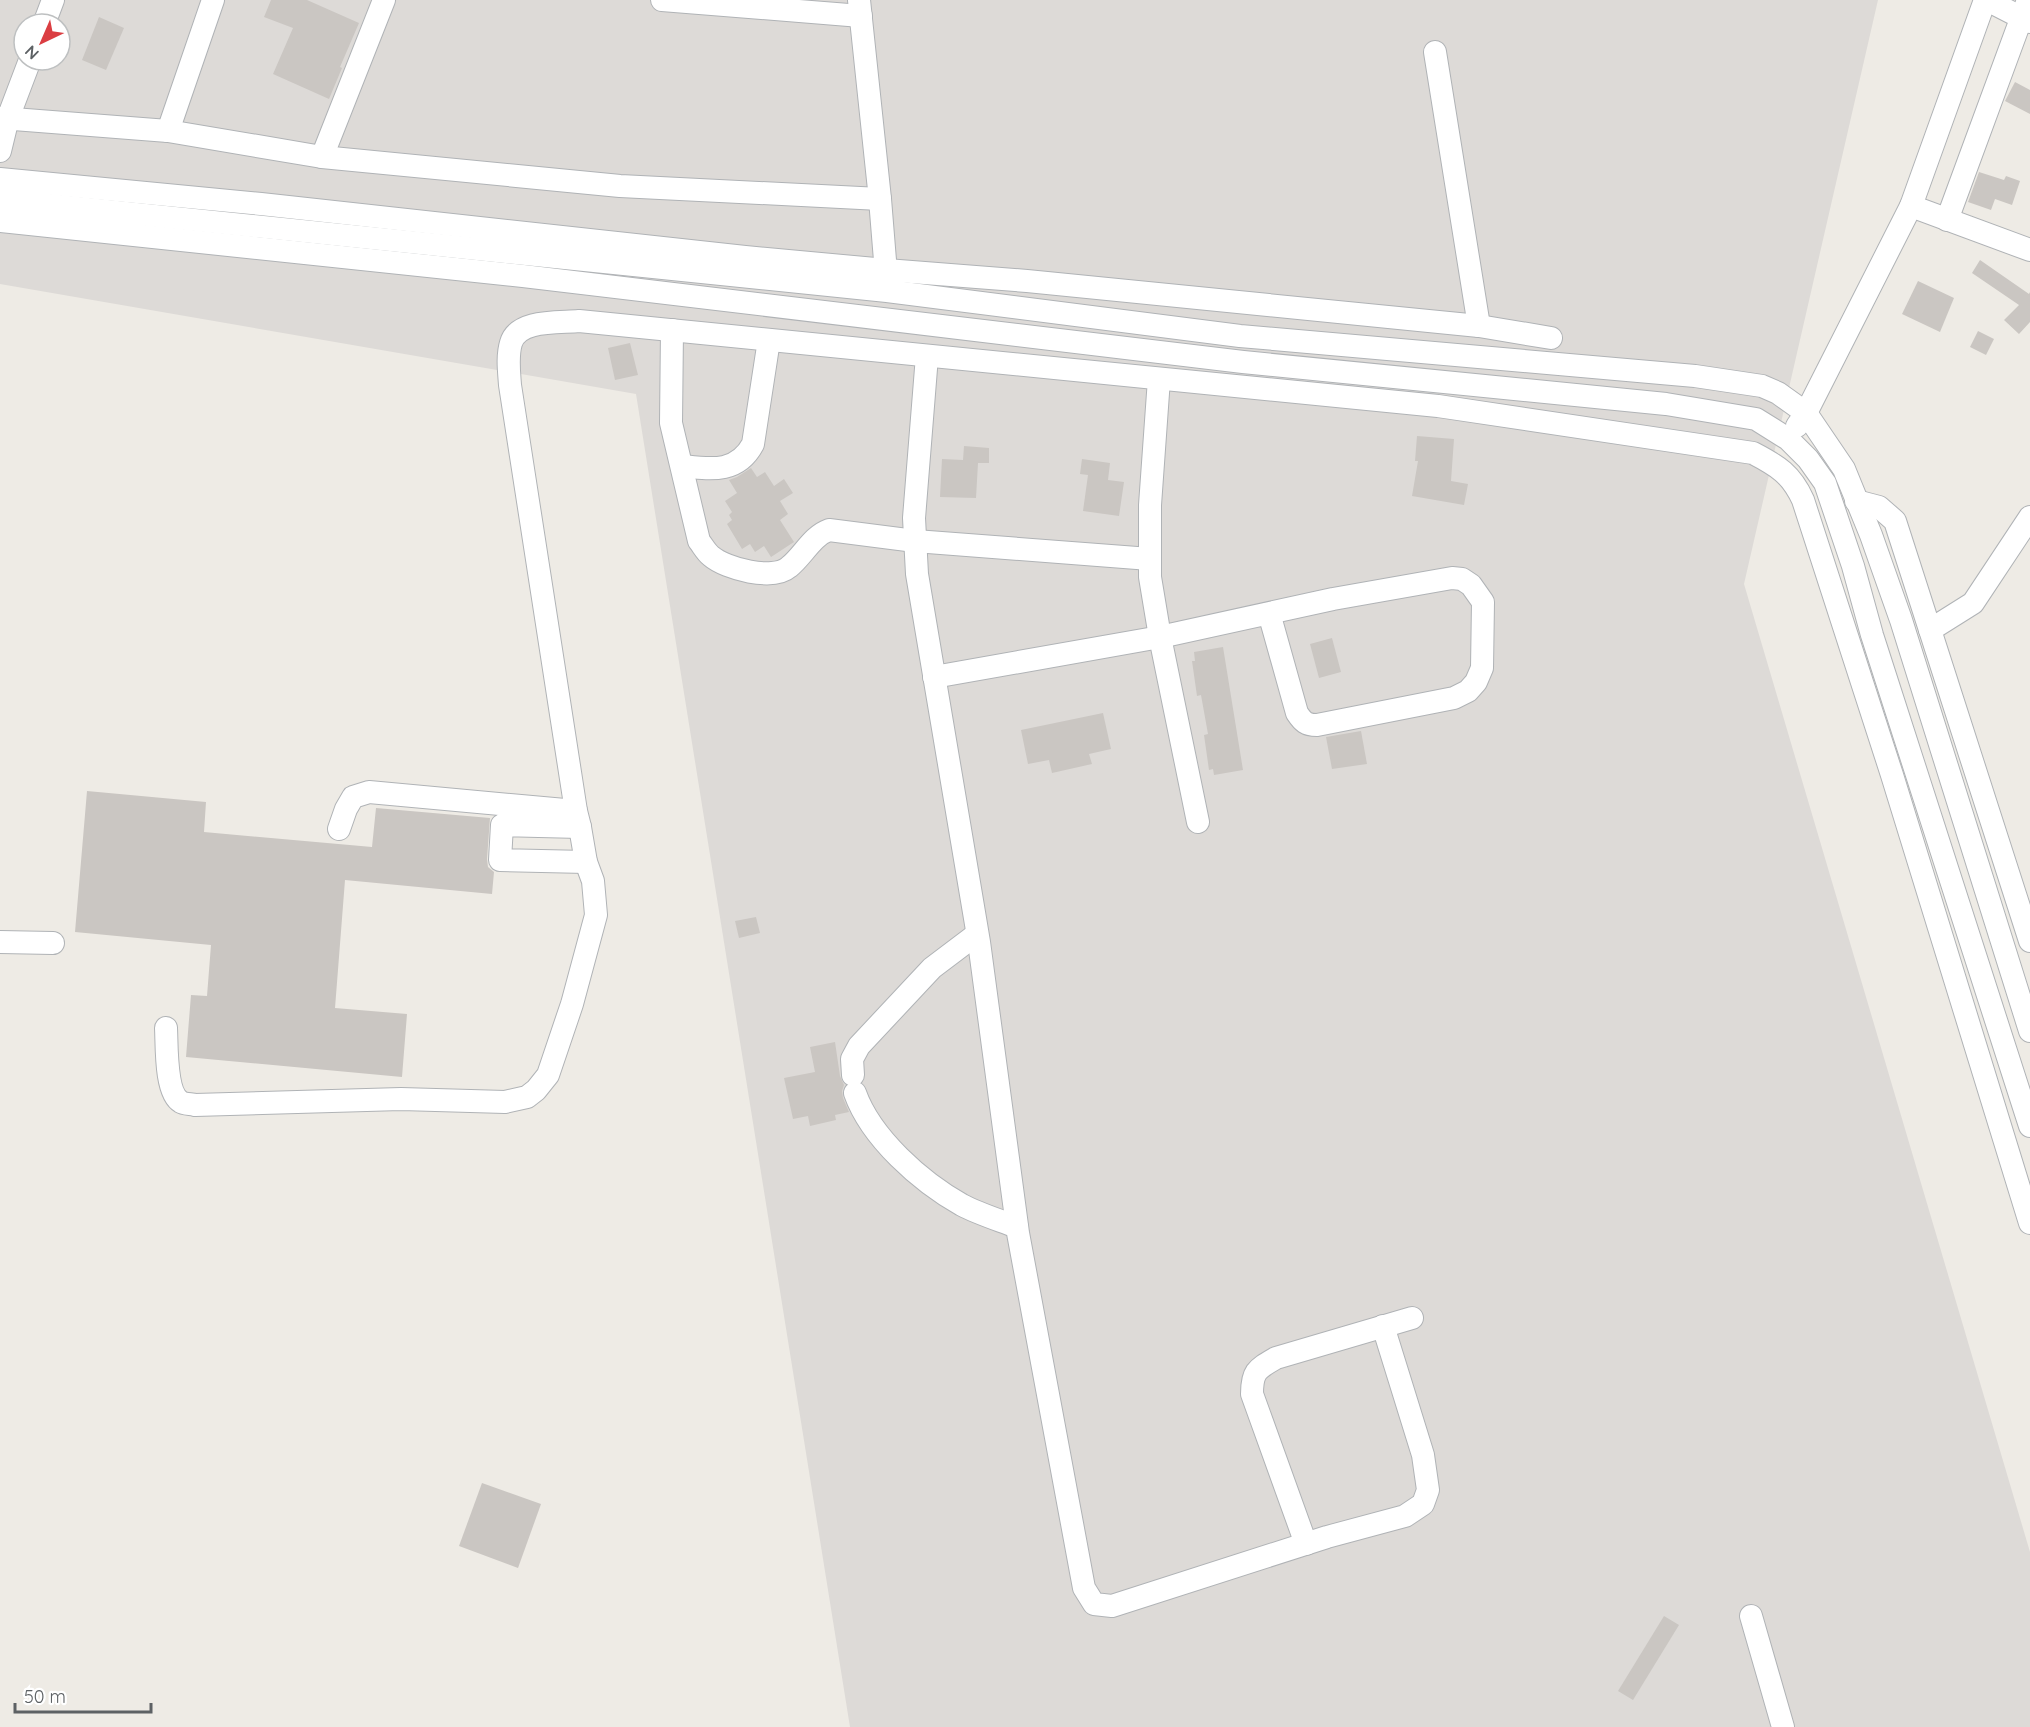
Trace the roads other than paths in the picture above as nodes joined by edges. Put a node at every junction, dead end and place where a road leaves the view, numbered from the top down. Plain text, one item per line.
1 (213, 0) edge
2 (384, 0) edge
3 (662, 0) edge
4 (1986, 0) edge
5 (784, 5) edge
6 (860, 8) edge
7 (2027, 14) edge
8 (1435, 52) dead end
9 (25, 72) edge
10 (4, 118) edge
11 (168, 131) junction
12 (0, 151) edge
13 (322, 157) junction
14 (0, 179) edge
15 (880, 199) junction
16 (0, 200) edge
17 (1911, 206) junction
18 (1947, 220) junction
19 (0, 221) edge
20 (2027, 243) edge
21 (886, 281) junction
22 (895, 320) junction
23 (1479, 326) junction
24 (672, 330) junction
25 (1551, 338) dead end
26 (770, 340) junction
27 (927, 356) junction
28 (1160, 379) junction
29 (1627, 400) junction
30 (1806, 413) junction
31 (1623, 434) junction
32 (1788, 439) junction
33 (682, 466) junction
34 (1856, 501) junction
35 (2030, 517) edge
36 (915, 541) junction
37 (1150, 559) junction
38 (1269, 613) junction
39 (1930, 630) junction
40 (1160, 637) junction
41 (934, 677) junction
42 (578, 819) junction
43 (1198, 822) dead end
44 (339, 829) dead end
45 (586, 862) junction
46 (977, 934) junction
47 (2030, 941) edge
48 (0, 942) edge
49 (53, 943) dead end
50 (166, 1028) dead end
51 (2030, 1031) edge
52 (2030, 1125) edge
53 (2030, 1223) edge
54 (1017, 1227) junction
55 (1412, 1318) dead end
56 (1383, 1326) junction
57 (1306, 1544) junction
58 (1751, 1616) dead end
59 (1783, 1727) edge

1 - 11 street
2 - 13 street
3 - 5 street
4 - 7 street
4 - 17 street
5 - 6 street
6 - 15 street
7 - 18 street
8 - 23 street
9 - 10 street
10 - 11 street
10 - 12 street
11 - 13 street
13 - 15 street
14 - 21 street
15 - 21 street
16 - 21 street
17 - 18 street
17 - 30 street
18 - 20 street
19 - 22 street
21 - 22 street
21 - 23 street
21 - 30 street
22 - 29 street
23 - 25 street
24 - 26 street
24 - 33 street
24 - 42 street
26 - 27 street
26 - 33 street
27 - 28 street
27 - 36 street
28 - 31 street
28 - 37 street
29 - 31 street
29 - 32 street
30 - 32 street
30 - 34 street
31 - 53 street
32 - 52 street
33 - 36 street
34 - 39 street
34 - 51 street
35 - 39 street
36 - 37 street
36 - 41 street
37 - 40 street
38 - 38 street
38 - 40 street
39 - 47 street
40 - 41 street
40 - 43 street
41 - 46 street
42 - 44 street
42 - 45 street
42 - 45 street
45 - 50 street
46 - 54 street
46 - 54 street
48 - 49 street
54 - 57 street
55 - 56 street
56 - 57 street
56 - 57 street
58 - 59 street

